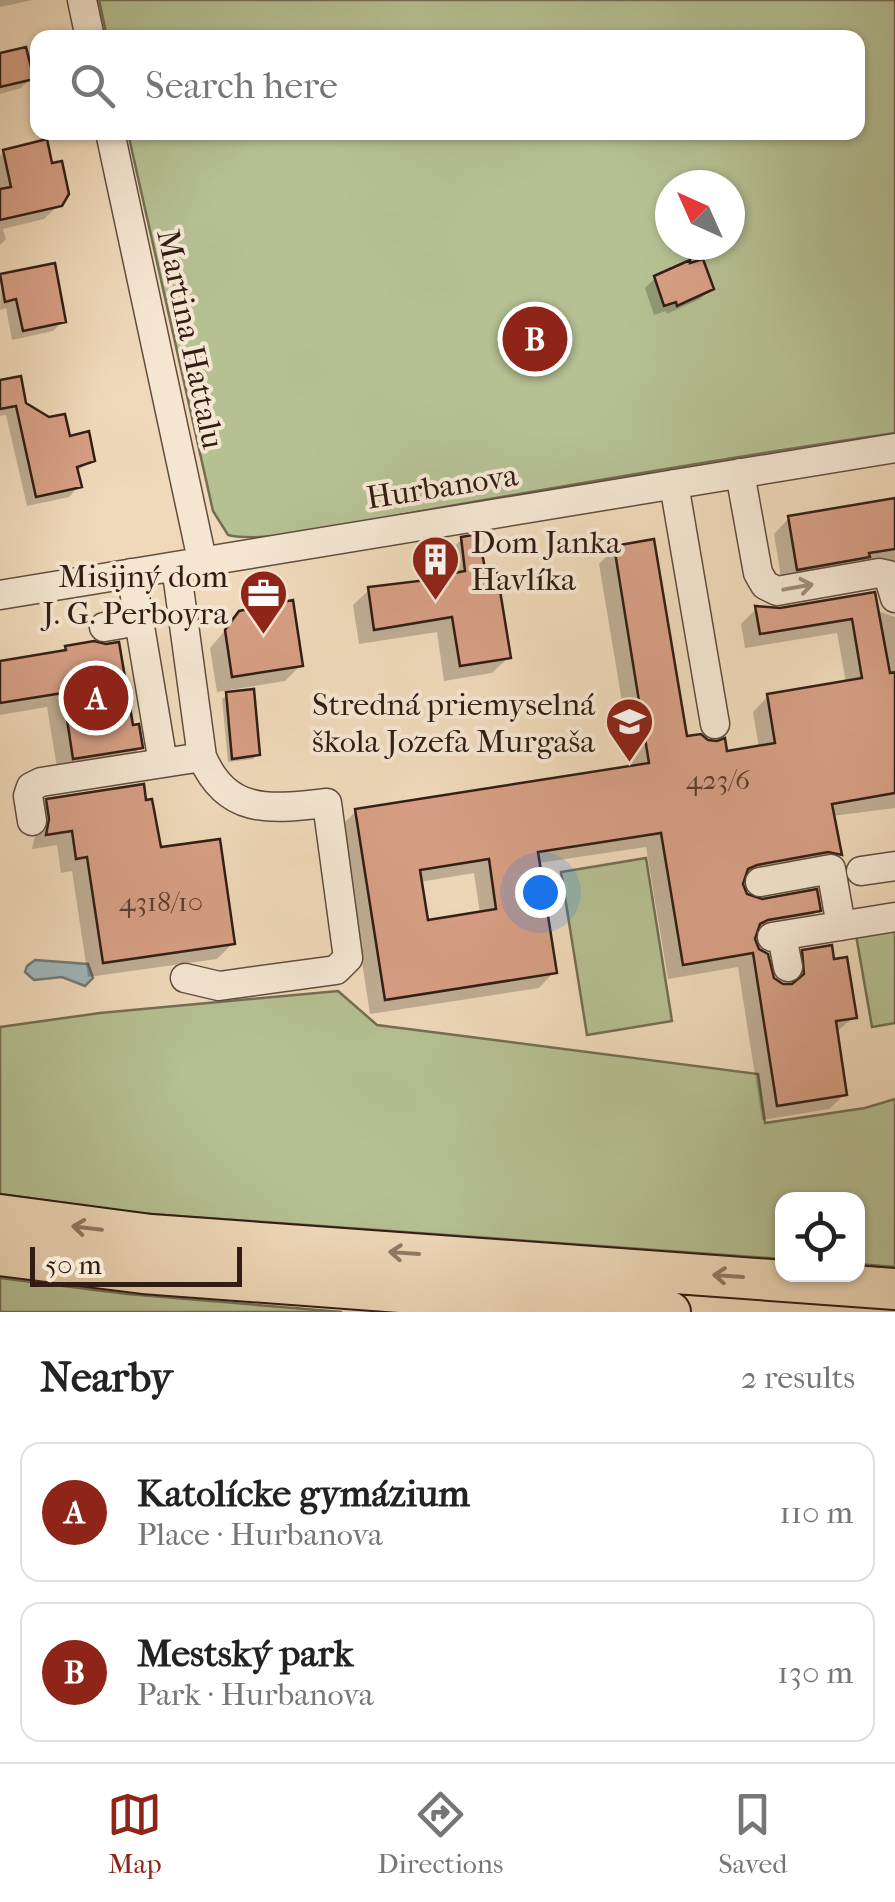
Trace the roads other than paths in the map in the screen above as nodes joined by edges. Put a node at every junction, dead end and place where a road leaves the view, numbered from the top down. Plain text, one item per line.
1 (82, 0) edge
2 (88, 30) edge
3 (111, 140) edge
4 (895, 448) edge
5 (740, 473) junction
6 (674, 484) junction
7 (189, 563) junction
8 (131, 573) junction
9 (0, 595) edge
10 (895, 598) edge
11 (139, 621) junction
12 (104, 626) dead end
13 (716, 724) dead end
14 (202, 757) junction
15 (163, 763) junction
16 (32, 821) dead end
17 (895, 866) edge
18 (861, 871) dead end
19 (760, 882) dead end
20 (895, 917) edge
21 (841, 926) junction
22 (788, 967) dead end
23 (185, 978) dead end
24 (0, 1215) edge
25 (0, 1255) edge
26 (895, 1288) edge
27 (670, 1312) edge

1 - 2 street
3 - 7 street, Martina Hattalu
4 - 5 street, Hurbanova
5 - 6 street, Hurbanova
5 -> 10 street
6 - 7 street, Hurbanova
6 - 13 street
7 - 8 street, Hurbanova
7 - 14 street, Martina Hattalu
8 - 9 street, Hurbanova
8 - 11 street
11 - 12 street
11 - 15 street
14 - 15 street
14 - 23 street
15 - 16 street
17 - 18 street
19 - 21 street
20 - 21 street
21 - 22 street
26 -> 24 highway
25 - 27 highway

